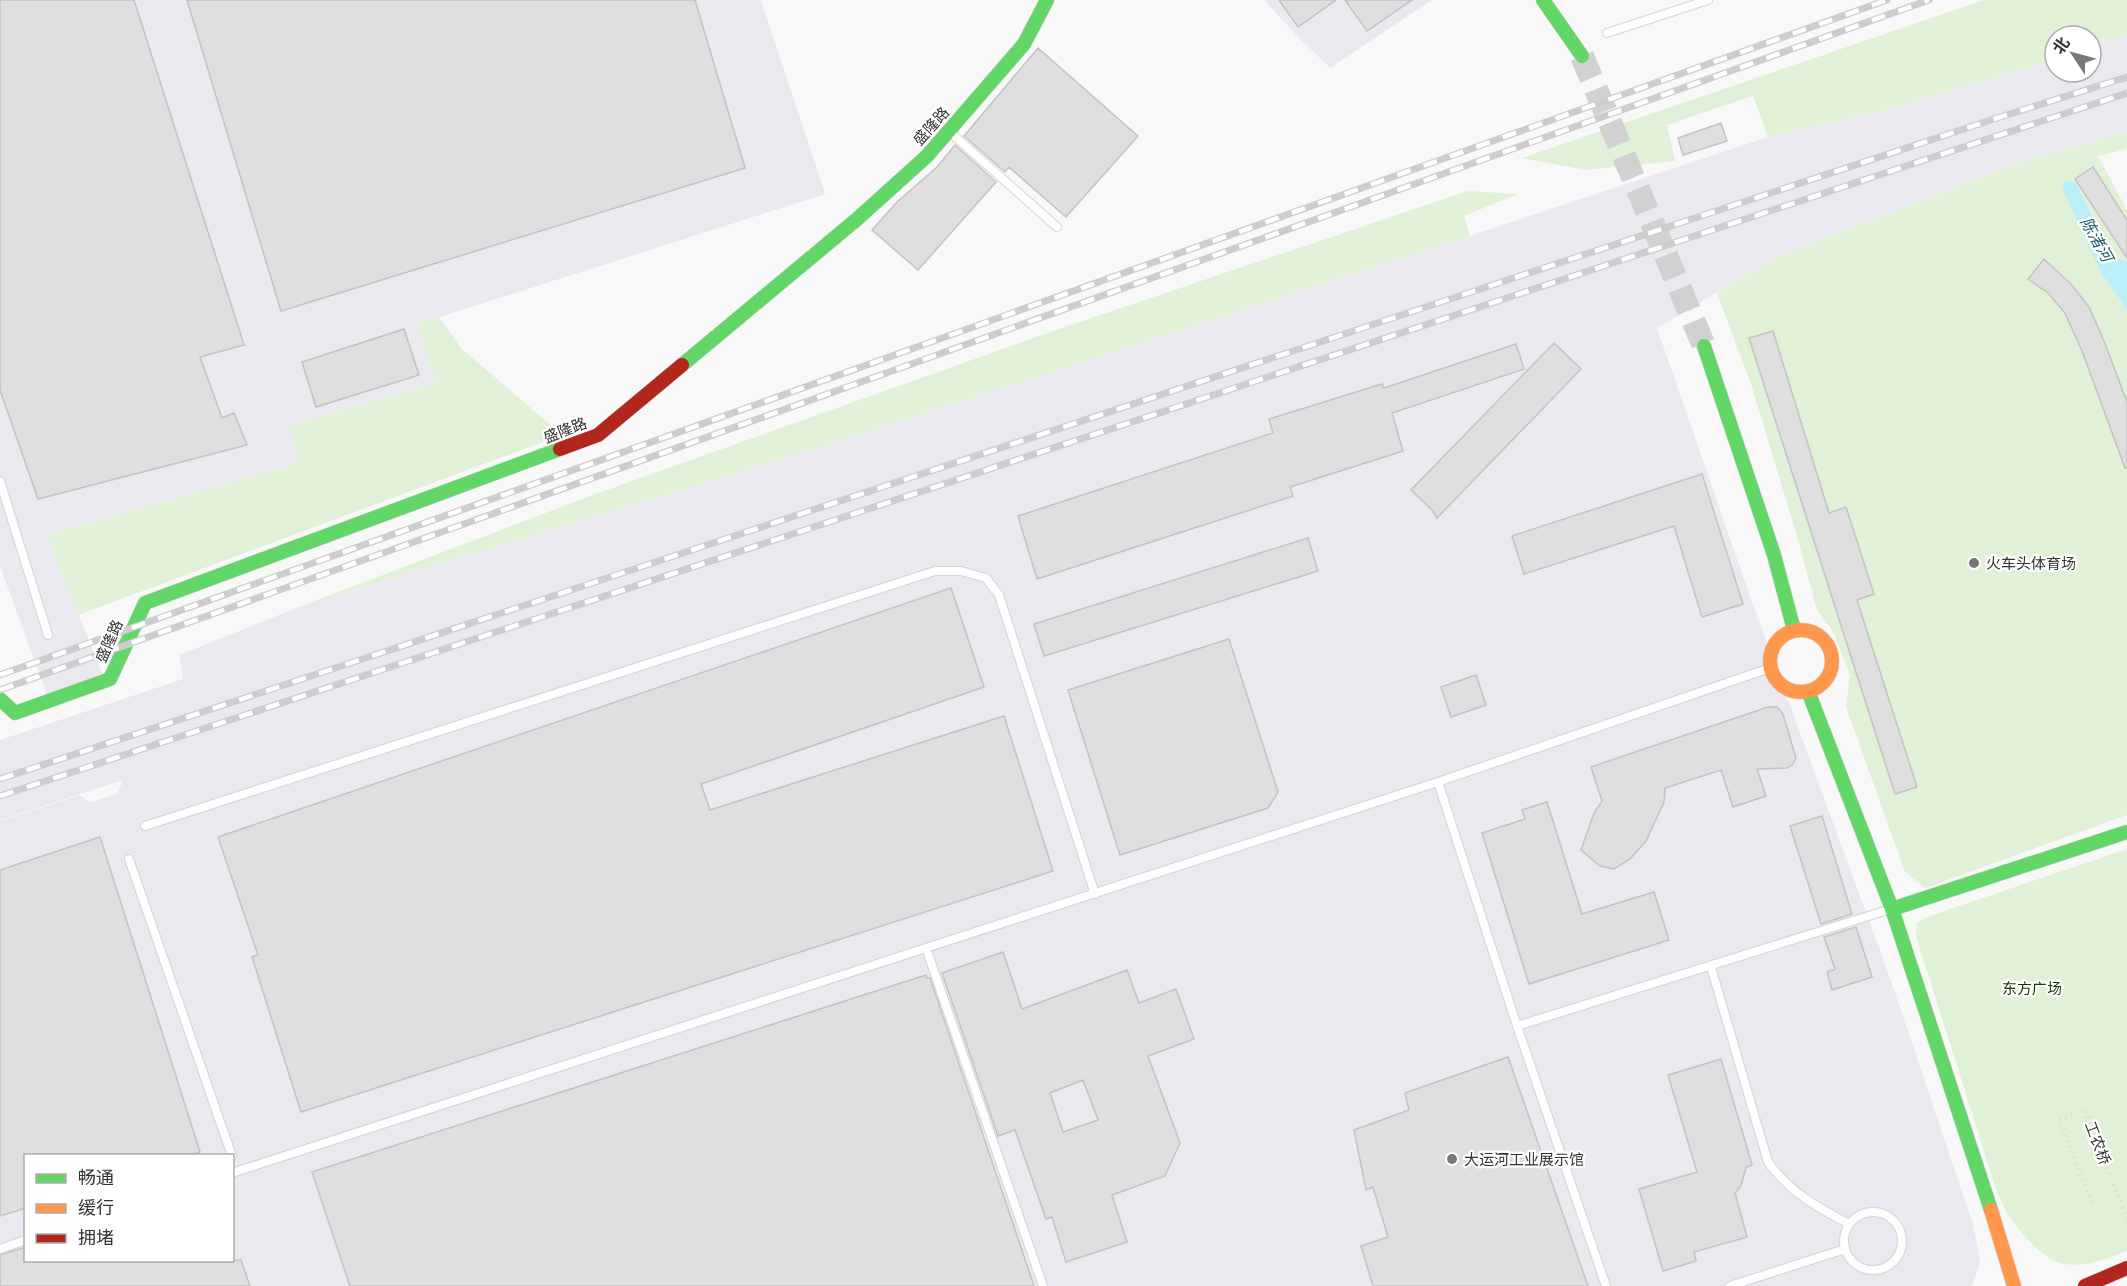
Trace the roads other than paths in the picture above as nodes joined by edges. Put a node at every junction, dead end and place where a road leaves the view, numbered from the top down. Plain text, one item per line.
1 (1047, 0) edge
2 (1543, 0) edge
3 (1708, 0) edge
4 (1607, 33) dead end
5 (1582, 57) tunnel mouth
6 (949, 131) junction
7 (1057, 228) dead end
8 (1704, 346) tunnel mouth
9 (0, 482) edge
10 (1794, 630) junction
11 (48, 635) dead end
12 (1770, 668) junction
13 (1808, 691) junction
14 (0, 699) edge
15 (1438, 782) junction
16 (145, 826) dead end
17 (2127, 832) edge
18 (129, 859) dead end
19 (1095, 894) junction
20 (1892, 909) junction
21 (926, 948) junction
22 (1711, 967) junction
23 (1517, 1026) junction
24 (231, 1154) edge
25 (235, 1172) edge
26 (1849, 1224) junction
27 (24, 1241) edge
28 (0, 1249) edge
29 (1845, 1249) junction
30 (2127, 1268) edge
31 (1043, 1286) edge
32 (1606, 1286) edge
33 (1730, 1286) edge
34 (2014, 1286) edge
35 (2085, 1286) edge

1 - 6 street, 盛隆路
2 - 5 street
3 - 4 lane
6 - 7 lane
6 - 14 street, 盛隆路
8 - 10 street
9 - 11 lane
10 - 12 street
10 - 13 street
12 - 13 street
12 - 15 lane
13 - 20 street
15 - 19 lane
15 - 23 lane
16 - 19 lane
17 - 20 street
18 - 24 lane
19 - 21 lane
20 - 22 lane
20 - 34 street
21 - 25 lane
21 - 31 lane
22 - 23 lane
22 - 26 lane
23 - 32 lane
26 - 29 lane
26 - 29 lane
27 - 28 lane
29 - 33 lane
30 - 35 street

